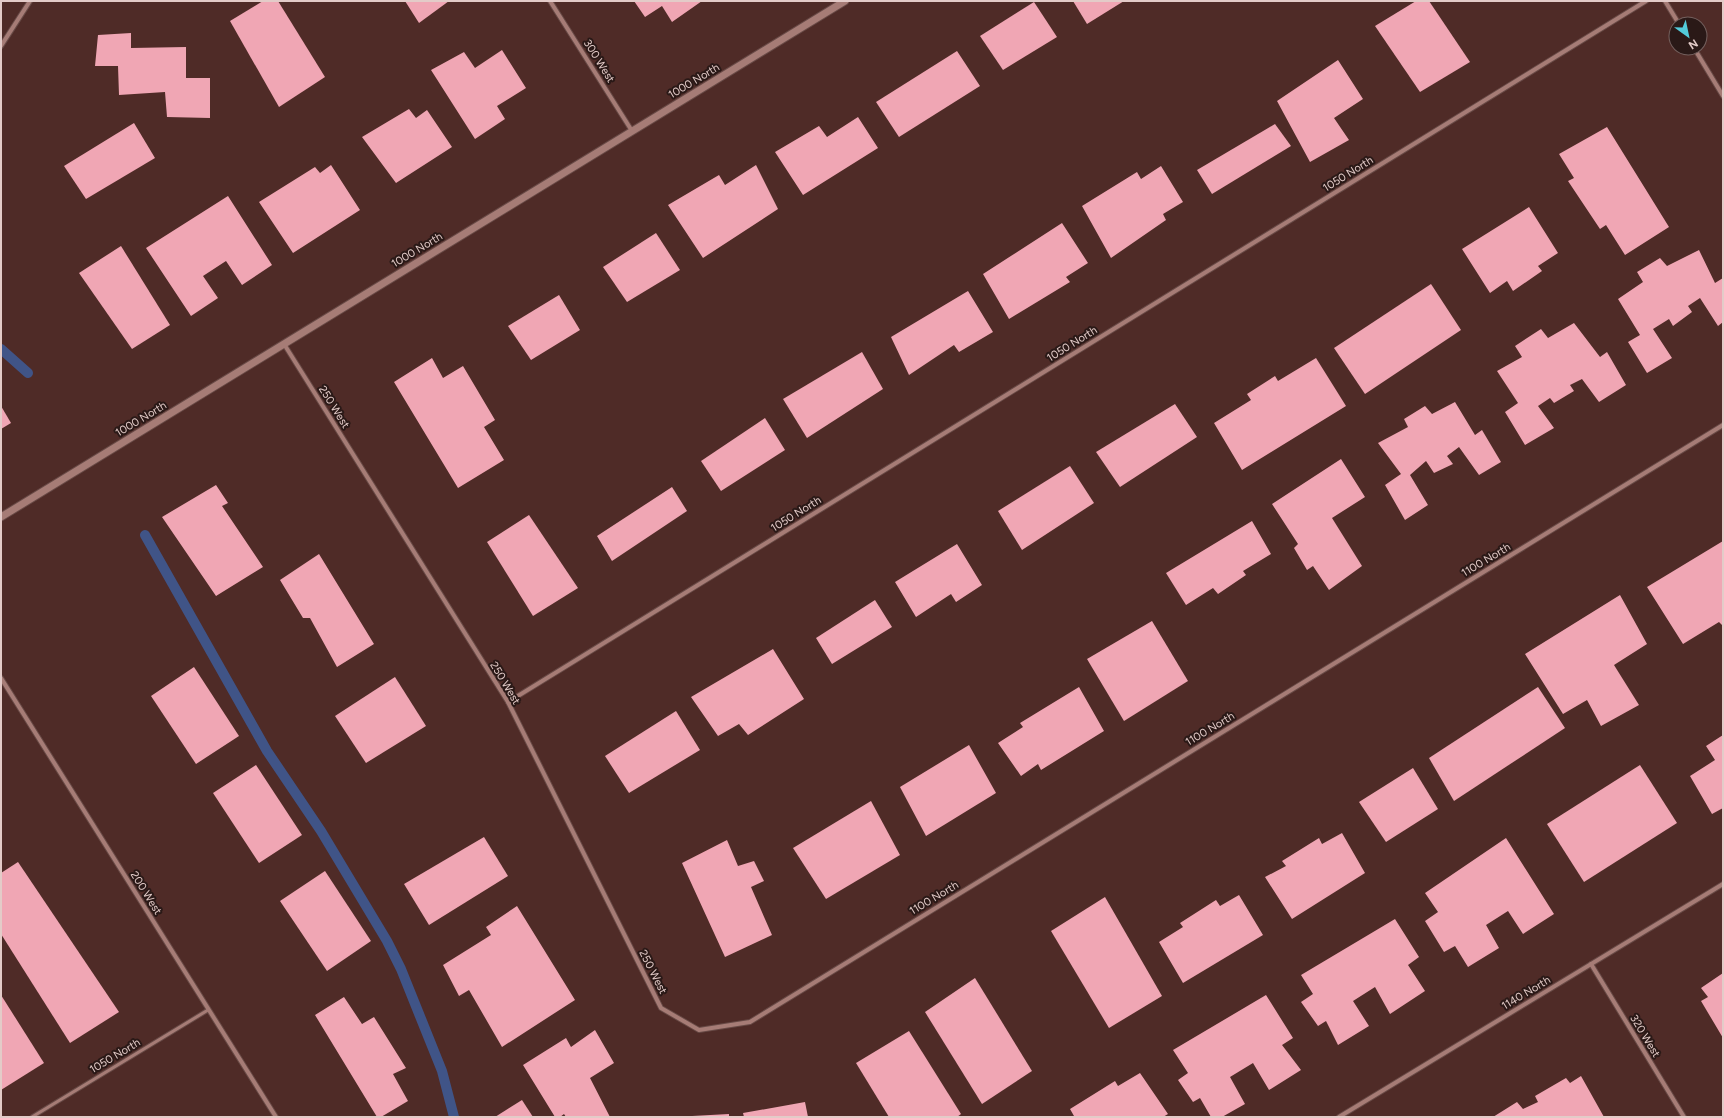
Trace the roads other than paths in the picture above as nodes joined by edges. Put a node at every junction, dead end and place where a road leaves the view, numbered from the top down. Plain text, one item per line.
1 (30, 1) edge
2 (550, 1) edge
3 (845, 1) edge
4 (1646, 1) edge
5 (1665, 1) edge
6 (1674, 16) edge
7 (1, 46) edge
8 (1699, 56) edge
9 (1723, 96) edge
10 (632, 131) junction
11 (284, 344) junction
12 (1723, 425) edge
13 (1, 517) edge
14 (1, 678) edge
15 (508, 702) junction
16 (1723, 884) edge
17 (1590, 964) junction
18 (208, 1010) junction
19 (699, 1030) joint
20 (32, 1117) edge
21 (276, 1117) edge
22 (1339, 1117) edge
23 (1684, 1117) edge

1 - 7 street
2 - 10 street, 300 West
3 - 10 street, 1000 North
4 - 15 street, 1050 North
5 - 6 street
8 - 9 street
10 - 11 street, 1000 North
11 - 13 street, 1000 North
11 - 15 street, 250 West
12 - 19 street, 1100 North
14 - 18 street, 200 West
15 - 19 street, 250 West
16 - 17 street, 1140 North
17 - 22 street, 1140 North
17 - 23 street, 320 West
18 - 20 lane, 1050 North
18 - 21 street, 200 West

